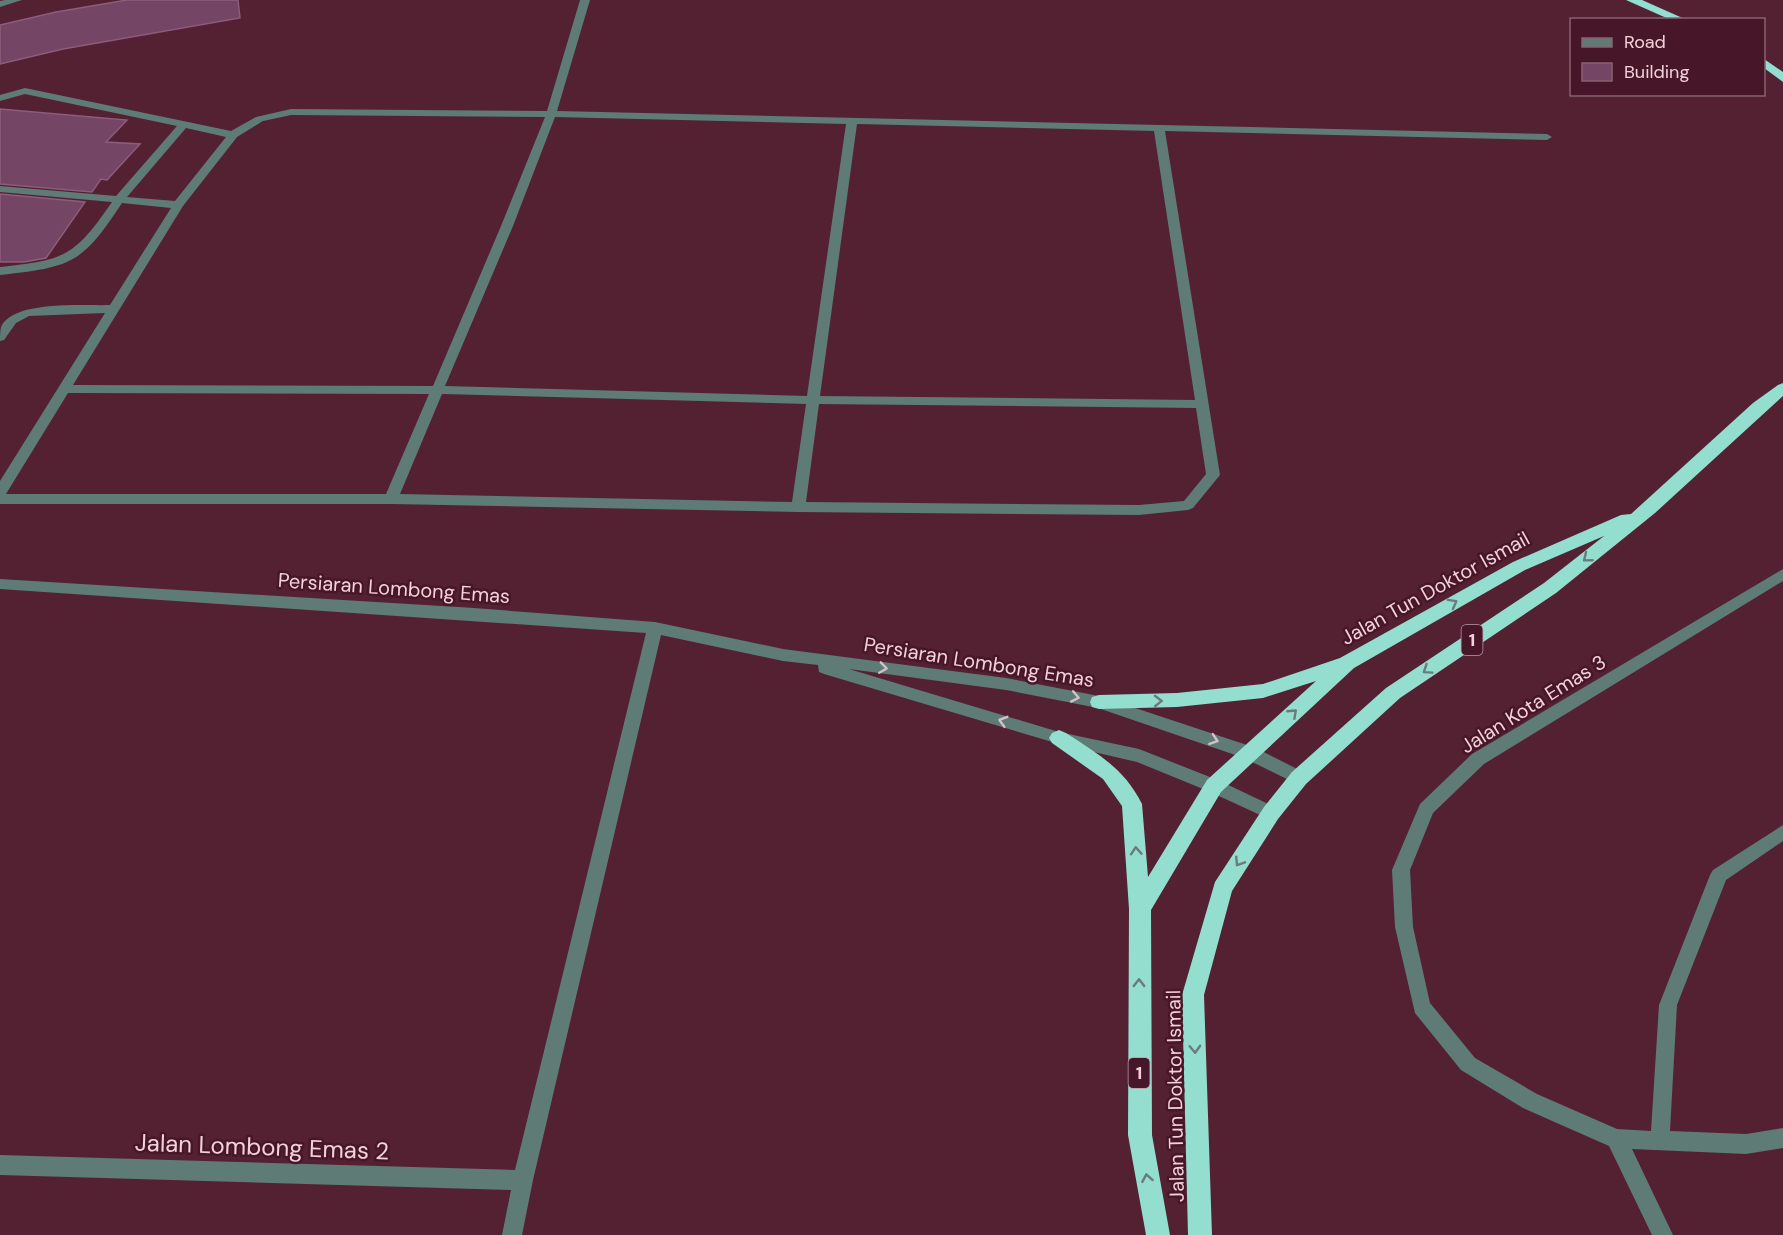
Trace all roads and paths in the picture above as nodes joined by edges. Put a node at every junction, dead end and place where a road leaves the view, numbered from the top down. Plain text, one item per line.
1 (17, 0) edge
2 (585, 0) edge
3 (1632, 0) edge
4 (0, 4) edge
5 (1677, 18) edge
6 (1765, 59) edge
7 (1765, 64) edge
8 (1783, 68) edge
9 (1783, 78) edge
10 (0, 98) edge
11 (551, 114) junction
12 (852, 121) junction
13 (184, 124) junction
14 (1159, 127) junction
15 (233, 135) junction
16 (1547, 137) dead end
17 (0, 189) edge
18 (119, 200) junction
19 (178, 205) junction
20 (0, 271) edge
21 (112, 309) junction
22 (0, 338) edge
23 (63, 388) junction
24 (1783, 388) edge
25 (437, 390) junction
26 (812, 400) junction
27 (1202, 404) junction
28 (0, 492) edge
29 (391, 499) junction
30 (0, 500) edge
31 (798, 507) junction
32 (1649, 509) junction
33 (1783, 574) edge
34 (0, 584) edge
35 (655, 628) junction
36 (783, 655) junction
37 (1347, 663) junction
38 (1099, 702) junction
39 (1059, 738) junction
40 (1250, 753) junction
41 (1299, 778) junction
42 (1214, 786) junction
43 (1271, 813) junction
44 (1783, 832) edge
45 (1140, 909) junction
46 (1783, 1138) edge
47 (1616, 1139) junction
48 (1660, 1141) junction
49 (0, 1165) edge
50 (523, 1180) junction
51 (512, 1235) edge
52 (1158, 1235) edge
53 (1200, 1235) edge
54 (1664, 1235) edge

1 - 4 street
2 - 11 street
3 - 5 highway
6 - 8 highway
7 - 9 highway
10 - 13 street
11 - 12 street
11 - 15 street
11 - 25 street
12 - 14 street
12 - 26 street
13 - 15 street
13 - 18 street
14 - 16 street
14 - 27 street
15 - 19 street
17 - 18 street
18 - 19 street
18 - 20 street
19 - 21 street
21 - 22 street
21 - 23 street
23 - 25 street
23 - 28 street
24 - 32 highway, Jalan Tun Doktor Ismail / 1
25 - 26 street
25 - 29 street
26 - 27 street
26 - 31 street
27 - 31 street
29 - 30 street
29 - 31 street
37 -> 32 highway, Jalan Tun Doktor Ismail / 1
32 -> 41 highway, Jalan Tun Doktor Ismail / 1
33 - 47 street, Jalan Kota Emas 3
34 - 35 street, Persiaran Lombong Emas
35 - 36 street, Persiaran Lombong Emas
35 - 50 street
36 -> 38 street, Persiaran Lombong Emas
39 -> 36 street, Persiaran Lombong Emas
38 -> 37 highway
40 -> 37 highway, Jalan Tun Doktor Ismail / 1
38 -> 40 street, Persiaran Lombong Emas
39 - 42 street, Persiaran Lombong Emas
45 -> 39 highway
40 - 41 street, Persiaran Lombong Emas
40 - 42 highway, Jalan Tun Doktor Ismail / 1
41 - 43 highway, Jalan Tun Doktor Ismail / 1
42 - 43 street, Persiaran Lombong Emas
42 - 45 highway, Jalan Tun Doktor Ismail / 1
43 -> 53 highway, Jalan Tun Doktor Ismail / 1
44 - 48 street
52 -> 45 highway, Jalan Tun Doktor Ismail / 1
46 - 48 street
47 - 48 street
47 - 54 street
49 - 50 street, Jalan Lombong Emas 2
50 - 51 street

